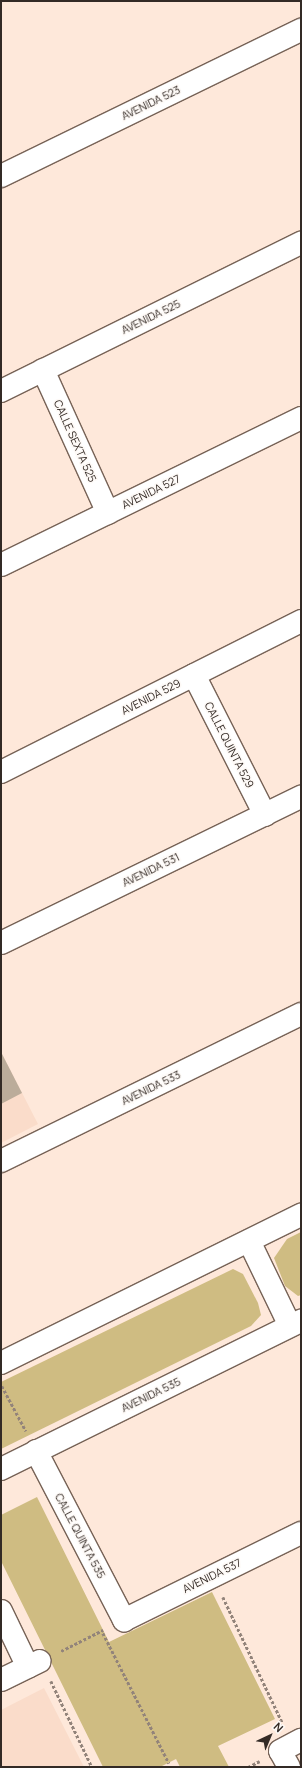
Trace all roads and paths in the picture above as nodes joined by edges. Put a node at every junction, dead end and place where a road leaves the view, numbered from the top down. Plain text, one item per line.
1 (301, 30) edge
2 (1, 176) edge
3 (301, 243) edge
4 (43, 370) junction
5 (1, 391) edge
6 (301, 418) edge
7 (108, 513) junction
8 (1, 565) edge
9 (301, 621) edge
10 (194, 675) junction
11 (1, 772) edge
12 (301, 797) edge
13 (265, 815) junction
14 (1, 943) edge
15 (301, 1014) edge
16 (1, 1161) edge
17 (301, 1215) edge
18 (249, 1241) junction
19 (296, 1323) edge
20 (1, 1363) edge
21 (1, 1384) edge
22 (36, 1451) junction
23 (1, 1469) edge
24 (301, 1533) edge
25 (213, 1576) junction
26 (1, 1611) edge
27 (124, 1620) junction
28 (34, 1664) junction
29 (1, 1680) edge
30 (291, 1751) edge
31 (92, 1767) edge

1 - 2 street, AVENIDA 523
3 - 4 street, AVENIDA 525
4 - 5 street, AVENIDA 525
4 - 7 street, CALLE SEXTA 525
6 - 7 street, AVENIDA 527
7 - 8 street, AVENIDA 527
9 - 10 street, AVENIDA 529
10 - 11 street, AVENIDA 529
10 - 13 street, CALLE QUINTA 529
12 - 13 street, AVENIDA 531
13 - 14 street, AVENIDA 531
15 - 16 street, AVENIDA 533
17 - 18 street
18 - 19 street
18 - 20 street
19 - 22 street, AVENIDA 535
21 - 22 path
22 - 23 street, AVENIDA 535
22 - 27 street, CALLE QUINTA 535
24 - 25 street, AVENIDA 537
25 - 27 street, AVENIDA 537
25 - 30 path
26 - 28 street
27 - 28 path
28 - 29 street
28 - 31 path

